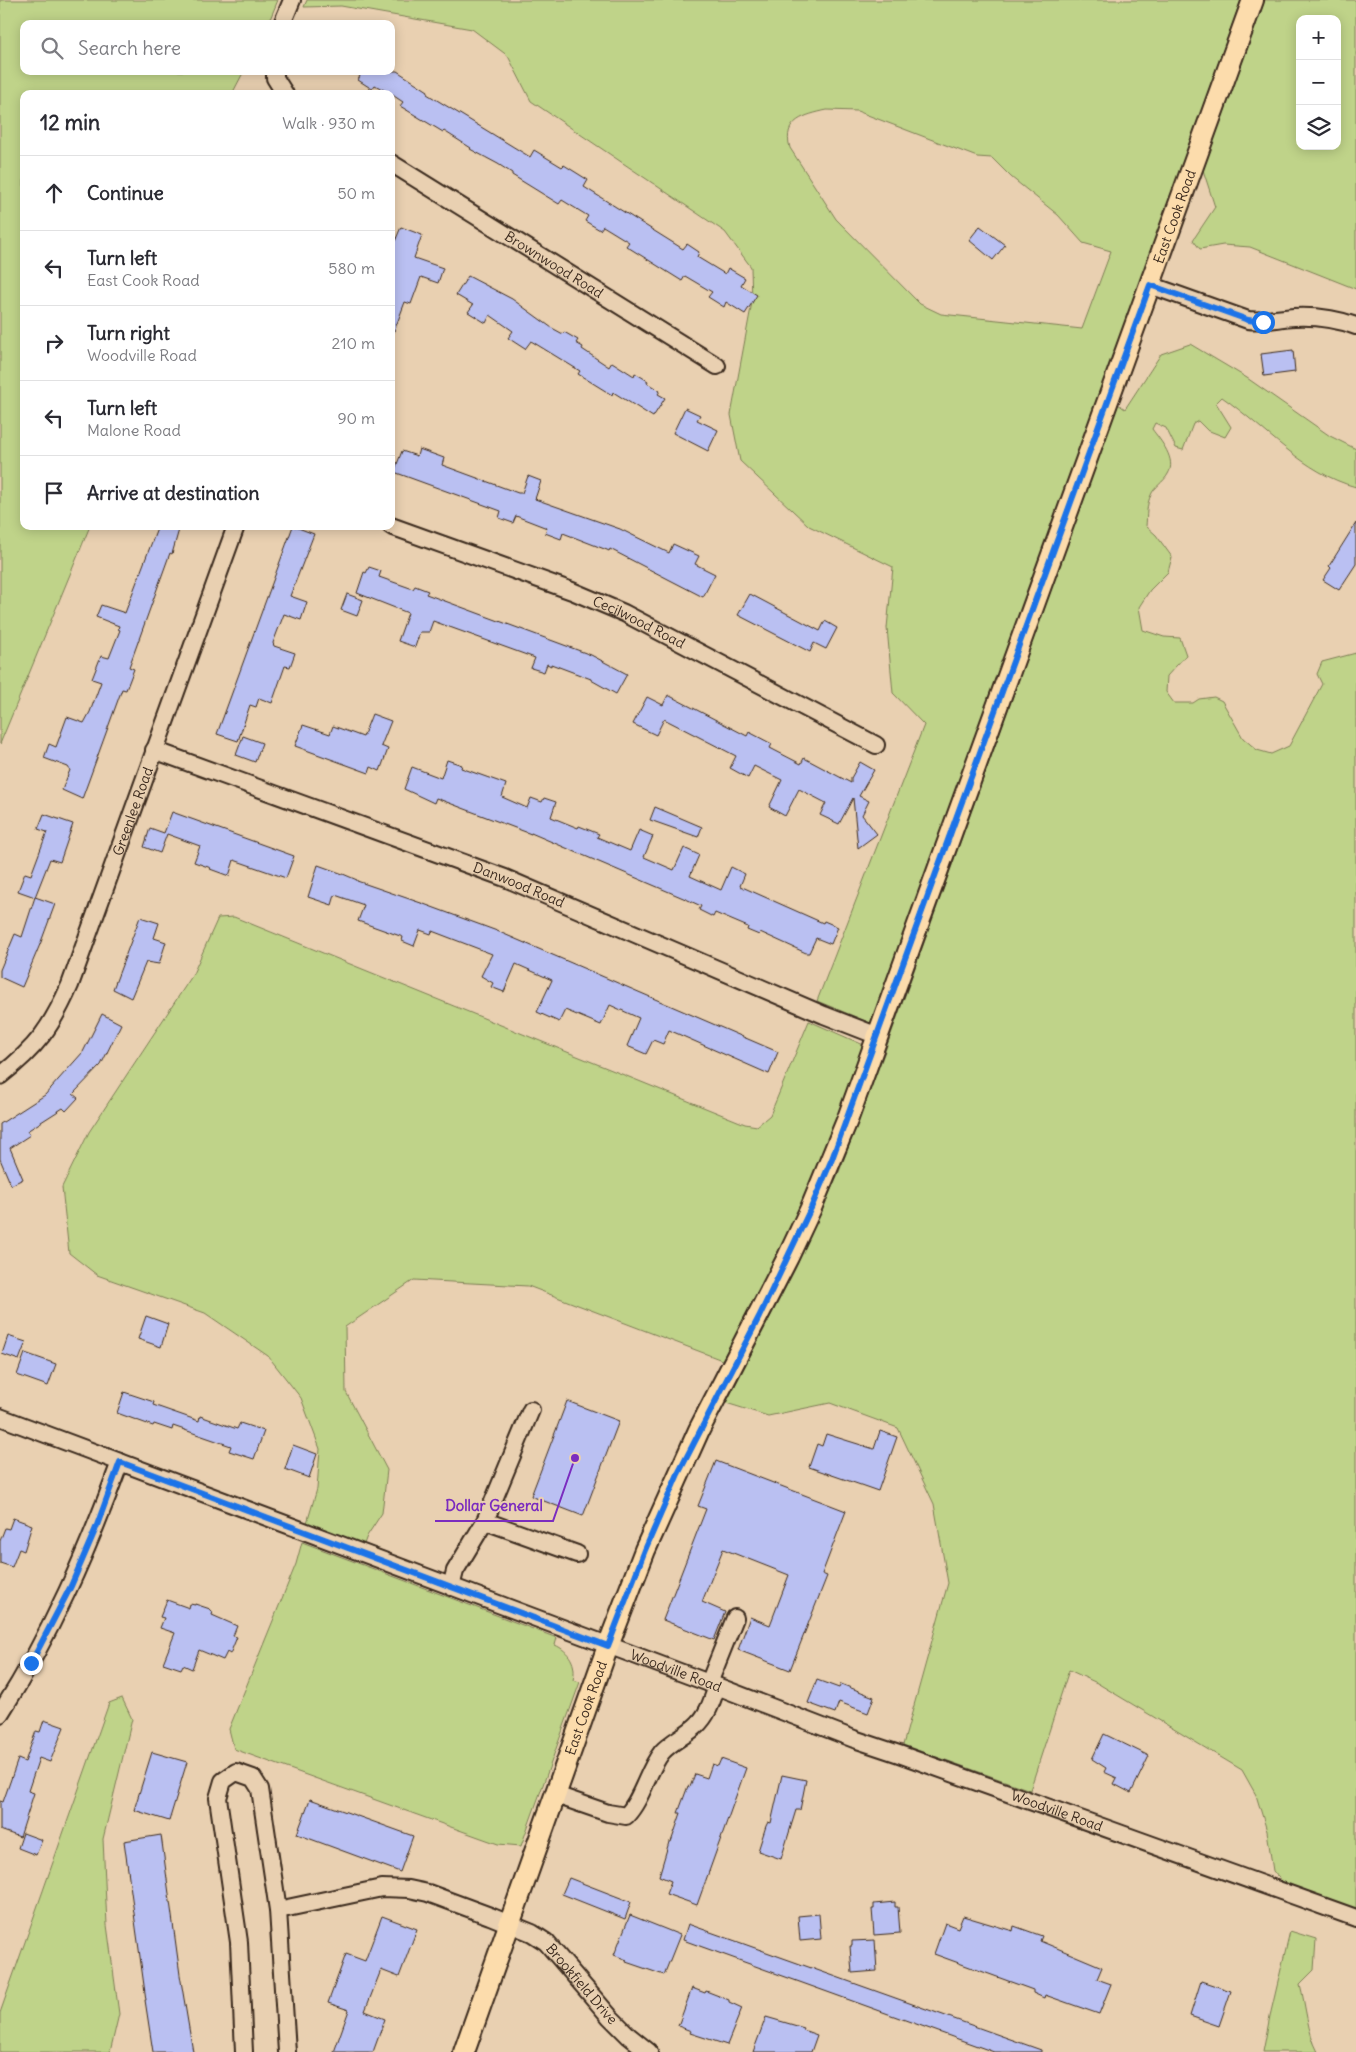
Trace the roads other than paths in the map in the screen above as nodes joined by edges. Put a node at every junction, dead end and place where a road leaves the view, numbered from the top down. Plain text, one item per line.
1 (292, 0) edge
2 (1253, 0) edge
3 (284, 20) edge
4 (276, 75) edge
5 (283, 90) edge
6 (395, 165) edge
7 (1150, 285) junction
8 (1356, 326) edge
9 (717, 366) dead end
10 (395, 527) edge
11 (235, 530) edge
12 (876, 745) dead end
13 (154, 750) junction
14 (878, 1036) junction
15 (0, 1076) edge
16 (530, 1410) dead end
17 (0, 1417) edge
18 (120, 1462) junction
19 (486, 1521) junction
20 (577, 1554) dead end
21 (450, 1587) junction
22 (735, 1618) dead end
23 (608, 1646) junction
24 (713, 1684) junction
25 (0, 1714) edge
26 (556, 1794) junction
27 (278, 1910) junction
28 (1356, 1918) edge
29 (510, 1924) junction
30 (244, 2052) edge
31 (286, 2052) edge
32 (464, 2052) edge
33 (649, 2052) edge

1 - 3 street
2 - 7 main road, East Cook Road
4 - 5 street
6 - 9 street, Brownwood Road
7 - 8 street
7 - 14 main road, East Cook Road
10 - 12 street, Cecilwood Road
11 - 13 street, Greenlee Road
13 - 14 street, Danwood Road
13 - 15 street, Greenlee Road
14 - 23 main road, East Cook Road
16 - 19 street
17 - 18 street, Woodville Road
18 - 21 street, Woodville Road
18 - 25 street
19 - 20 street
19 - 21 street
21 - 23 street, Woodville Road
22 - 24 street
23 - 24 street, Woodville Road
23 - 26 main road, East Cook Road
24 - 26 street
24 - 28 street, Woodville Road
26 - 29 main road, East Cook Road
27 - 29 street, Brookfield Drive
27 - 30 street
27 - 31 street
29 - 32 main road, East Cook Road
29 - 33 street, Brookfield Drive

